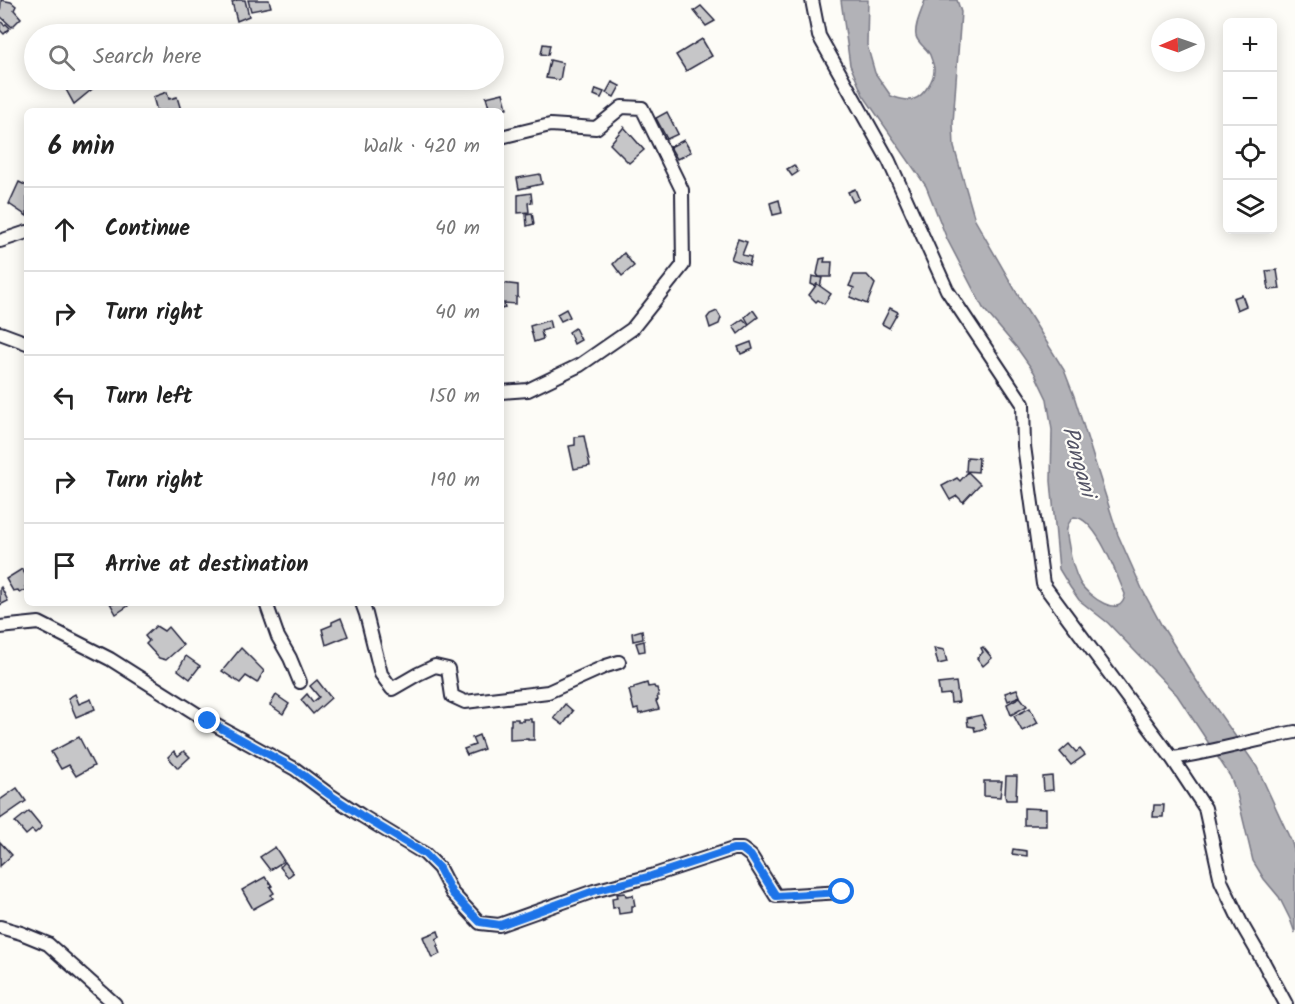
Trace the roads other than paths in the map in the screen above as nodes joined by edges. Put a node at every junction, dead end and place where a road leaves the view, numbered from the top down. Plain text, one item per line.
1 (812, 0) edge
2 (504, 136) edge
3 (24, 233) edge
4 (0, 241) edge
5 (0, 333) edge
6 (24, 342) edge
7 (504, 392) edge
8 (267, 606) edge
9 (363, 606) edge
10 (0, 627) edge
11 (619, 662) dead end
12 (300, 682) dead end
13 (1295, 732) edge
14 (1172, 758) junction
15 (842, 892) dead end
16 (0, 927) edge
17 (116, 1004) edge
18 (1286, 1004) edge

1 - 14 street
2 - 7 street
3 - 4 street
5 - 6 street
8 - 12 street
9 - 11 street
10 - 15 street
13 - 14 street
14 - 18 street
16 - 17 street

